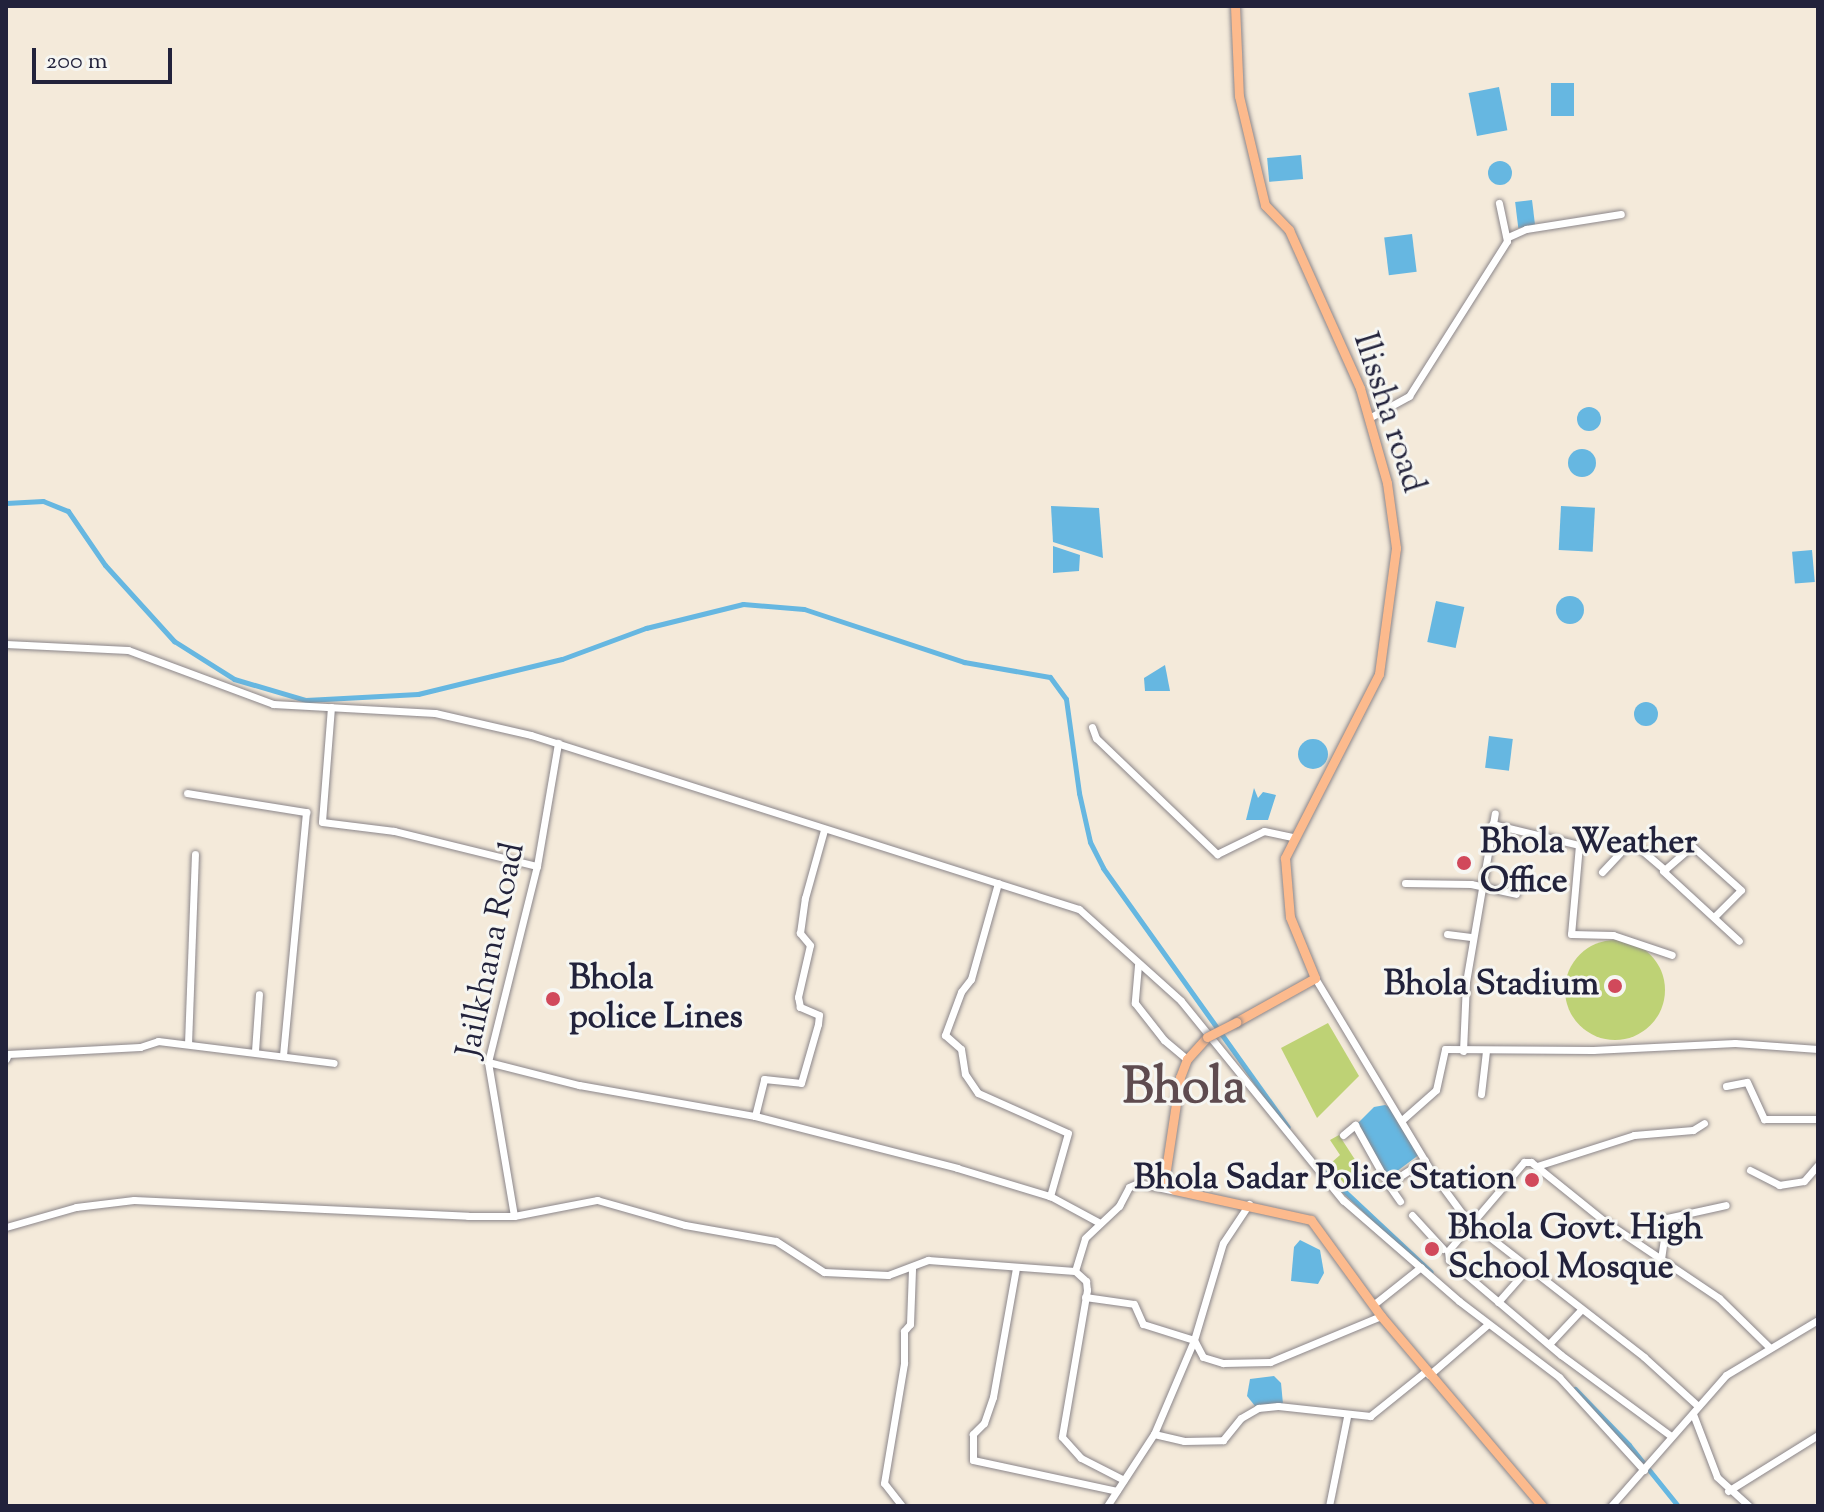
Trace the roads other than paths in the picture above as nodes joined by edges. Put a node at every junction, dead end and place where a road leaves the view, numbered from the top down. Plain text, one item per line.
1 (1235, 6) edge
2 (1499, 203) dead end
3 (1621, 214) dead end
4 (1508, 237) junction
5 (1369, 418) junction
6 (6, 644) edge
7 (331, 707) junction
8 (1092, 727) dead end
9 (558, 743) junction
10 (189, 798) dead end
11 (1495, 813) dead end
12 (1492, 824) junction
13 (824, 830) junction
14 (1293, 837) junction
15 (195, 854) dead end
16 (537, 866) junction
17 (1665, 870) junction
18 (1602, 872) dead end
19 (998, 883) junction
20 (1405, 883) dead end
21 (1480, 886) junction
22 (1516, 894) dead end
23 (1714, 917) junction
24 (1447, 934) dead end
25 (1473, 937) junction
26 (1739, 941) dead end
27 (1672, 955) dead end
28 (1138, 965) junction
29 (1315, 978) junction
30 (259, 994) dead end
31 (188, 1044) junction
32 (1818, 1049) edge
33 (255, 1051) junction
34 (1463, 1051) junction
35 (1486, 1051) junction
36 (283, 1054) junction
37 (6, 1059) edge
38 (1187, 1059) junction
39 (488, 1062) junction
40 (334, 1063) dead end
41 (1726, 1086) dead end
42 (1481, 1094) dead end
43 (755, 1116) junction
44 (1818, 1119) edge
45 (1402, 1120) junction
46 (1704, 1123) dead end
47 (1343, 1135) dead end
48 (1425, 1160) junction
49 (1818, 1165) edge
50 (1537, 1166) junction
51 (1750, 1170) dead end
52 (1388, 1184) junction
53 (1175, 1190) junction
54 (1050, 1196) junction
55 (1400, 1201) dead end
56 (1249, 1204) junction
57 (1726, 1205) dead end
58 (1412, 1215) dead end
59 (514, 1216) junction
60 (1100, 1223) junction
61 (1471, 1225) junction
62 (6, 1227) edge
63 (1443, 1249) dead end
64 (1661, 1259) junction
65 (1421, 1267) junction
66 (1016, 1268) junction
67 (1528, 1268) junction
68 (912, 1269) junction
69 (1075, 1271) junction
70 (1085, 1297) junction
71 (1498, 1302) junction
72 (1373, 1305) junction
73 (1580, 1311) junction
74 (1381, 1316) junction
75 (1818, 1320) edge
76 (1488, 1324) junction
77 (1194, 1340) junction
78 (1549, 1344) junction
79 (1768, 1346) junction
80 (1428, 1373) junction
81 (1698, 1406) junction
82 (1693, 1414) junction
83 (1347, 1417) junction
84 (1154, 1434) junction
85 (1818, 1435) edge
86 (1671, 1436) junction
87 (1644, 1470) junction
88 (1124, 1480) junction
89 (1117, 1491) junction
90 (1728, 1491) junction
91 (902, 1506) edge
92 (1107, 1506) edge
93 (1329, 1506) edge
94 (1542, 1506) edge
95 (1611, 1506) edge
96 (1749, 1506) edge

1 - 5 main road, Ilissha road
2 - 4 street
3 - 4 street
4 - 5 street
5 - 14 main road, Ilissha road
6 - 7 street
7 - 9 street
7 - 16 street
8 - 14 street
9 - 13 street
9 - 16 street, Jailkhana Road
10 - 36 street
11 - 12 street
12 - 21 street
12 - 27 street
13 - 19 street
13 - 43 street
14 - 29 main road, Ilissha road
15 - 31 street
16 - 39 street, Jailkhana Road
17 - 18 street
17 - 23 street
17 - 23 street
19 - 28 street
19 - 54 street
20 - 21 street
21 - 22 street
21 - 25 street
23 - 26 street
24 - 25 street
25 - 34 street
28 - 38 street
28 - 65 street
29 - 38 main road, bridge
29 - 45 street
30 - 33 street
31 - 33 street
31 - 37 street
32 - 35 street
33 - 36 street
34 - 35 street
34 - 45 street
35 - 42 street
36 - 40 street
38 - 53 main road
39 - 43 street
39 - 59 street, Jailkhana Road
41 - 44 street
43 - 54 street
45 - 48 street
46 - 50 street
47 - 52 street
48 - 52 street
48 - 61 street
49 - 51 street
50 - 61 street
50 - 64 street
52 - 55 street
53 - 56 main road
53 - 60 street
54 - 60 street
56 - 72 main road
56 - 77 street
57 - 64 street
58 - 63 street
59 - 62 street
59 - 68 street
60 - 69 street
61 - 67 street
61 - 71 street
64 - 79 street
65 - 72 street
65 - 76 street
66 - 68 street
66 - 69 street
66 - 89 street
67 - 71 street
67 - 73 street
68 - 91 street
69 - 70 street
70 - 77 street
70 - 88 street
71 - 78 street
72 - 74 main road
73 - 78 street
73 - 81 street
74 - 77 street
74 - 80 main road
75 - 79 street
76 - 80 street
76 - 87 street
77 - 84 street
78 - 86 street
79 - 81 street
80 - 83 street
80 - 94 main road
81 - 82 street
82 - 86 street
82 - 90 street
83 - 84 street
83 - 93 street
84 - 88 street
85 - 90 street
86 - 87 street
87 - 95 street
88 - 89 street
89 - 92 street
90 - 96 street

